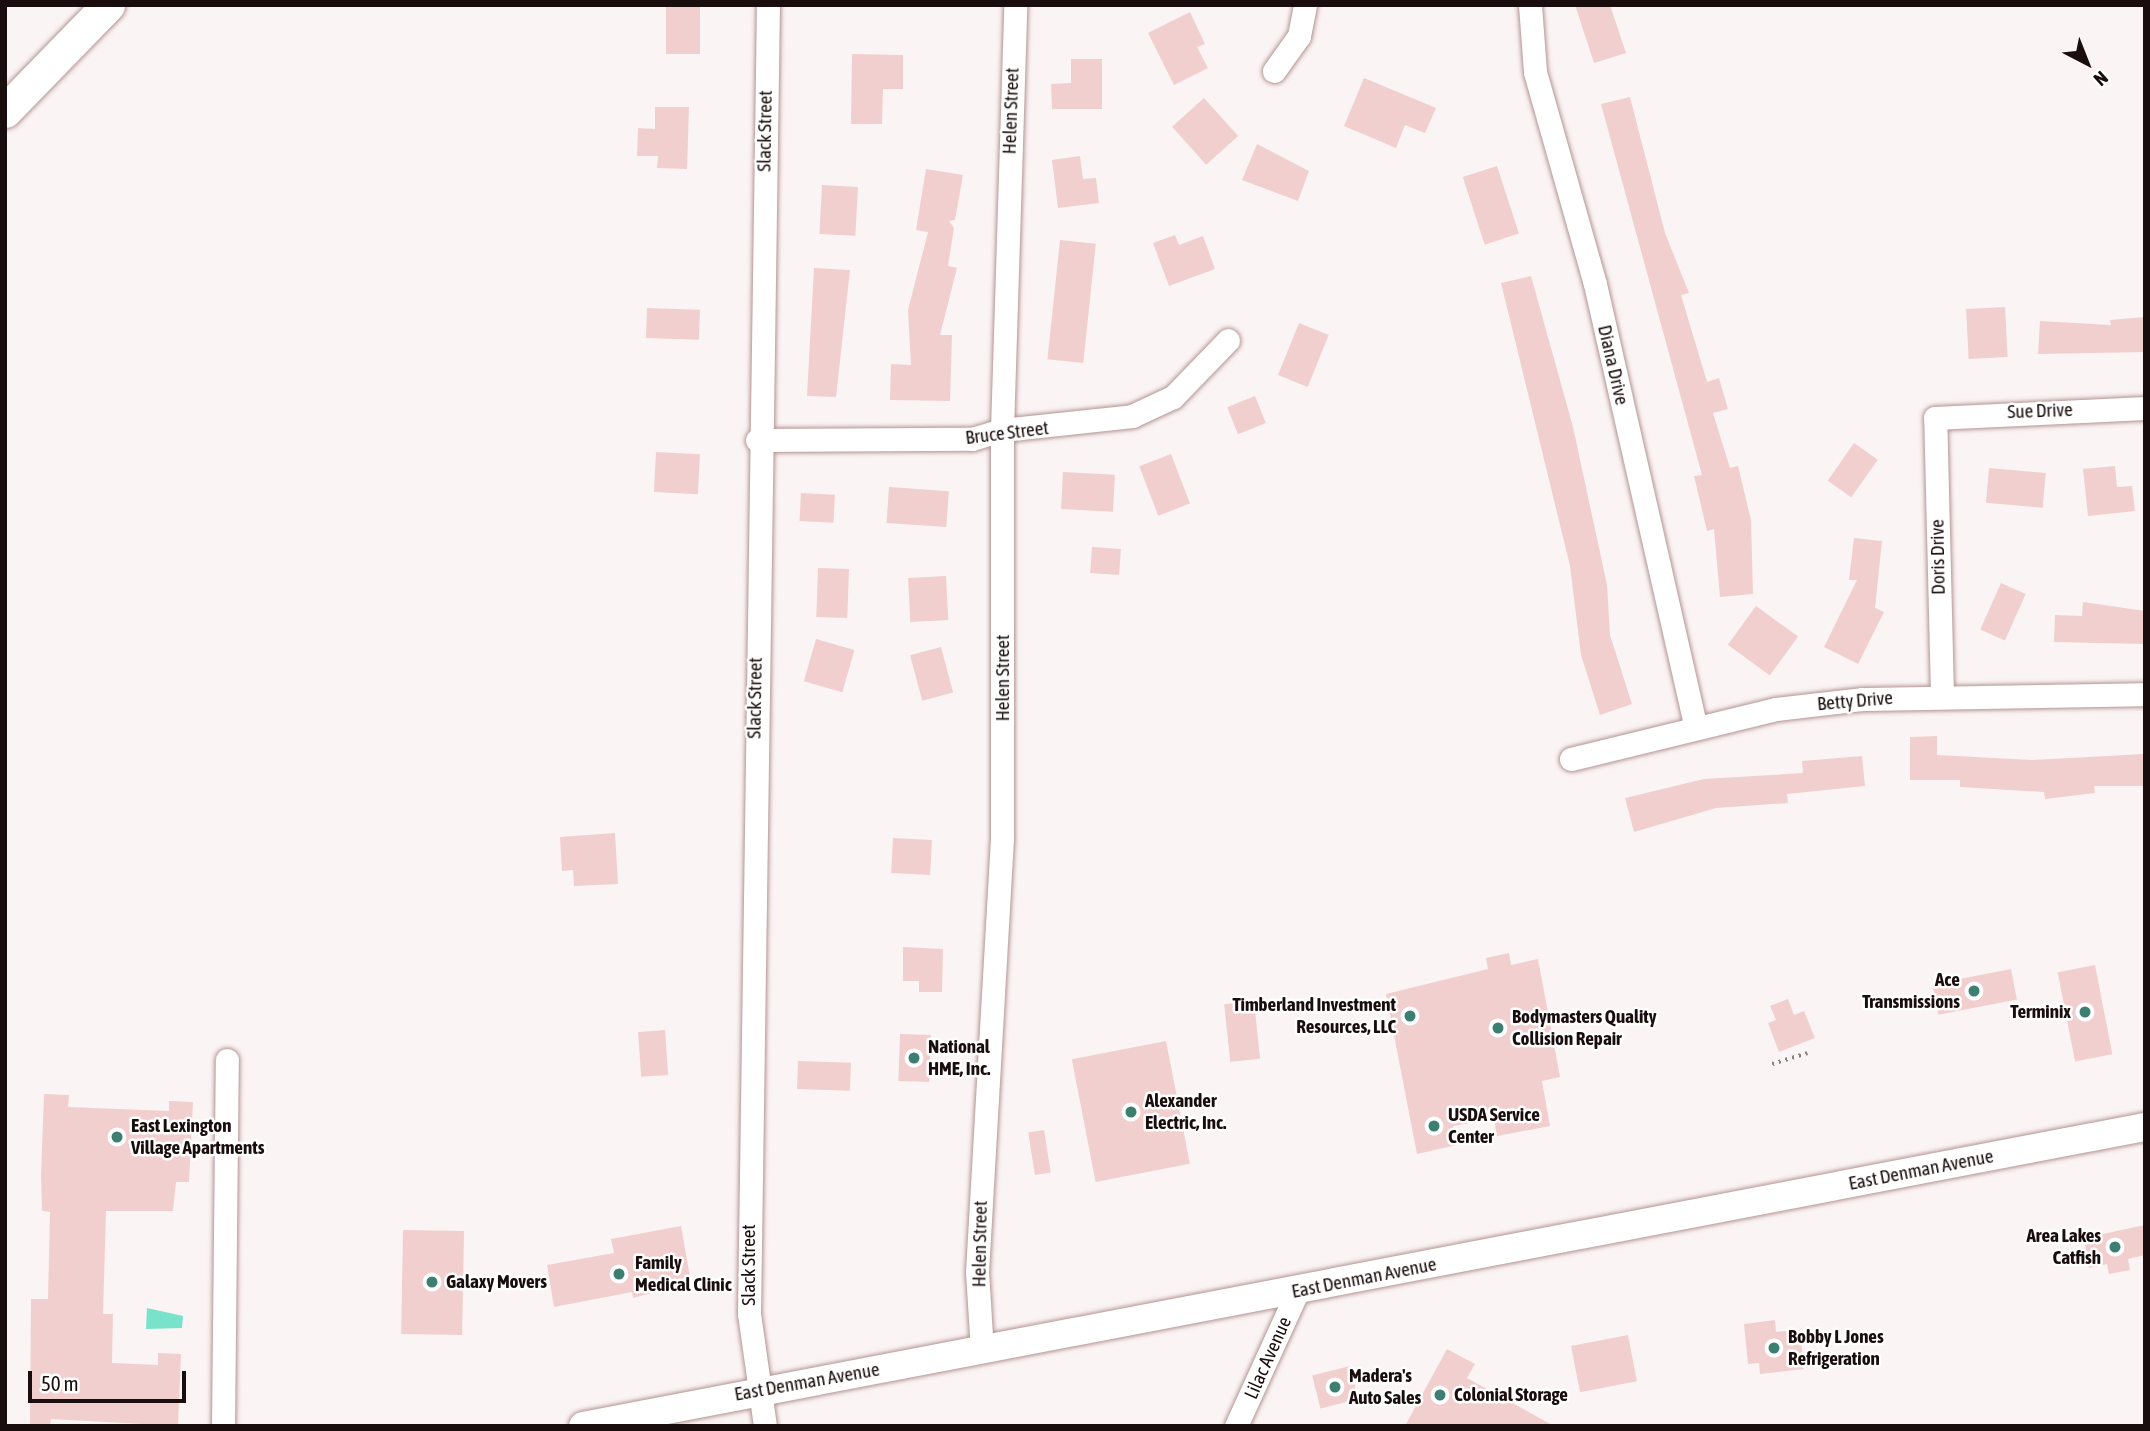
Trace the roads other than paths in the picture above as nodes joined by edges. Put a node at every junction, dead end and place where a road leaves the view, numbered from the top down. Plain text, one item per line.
1 (108, 5) edge
2 (768, 5) edge
3 (1015, 5) edge
4 (1305, 5) edge
5 (1530, 5) edge
6 (1274, 71) dead end
7 (5, 111) edge
8 (1228, 340) dead end
9 (2145, 408) edge
10 (1935, 418) joint
11 (1002, 430) junction
12 (757, 440) junction
13 (2145, 694) edge
14 (1942, 695) junction
15 (1696, 727) junction
16 (1571, 759) dead end
17 (227, 1060) dead end
18 (2145, 1126) edge
19 (1298, 1290) junction
20 (982, 1350) junction
21 (755, 1391) junction
22 (643, 1420) edge
23 (223, 1426) edge
24 (583, 1426) edge
25 (765, 1426) edge
26 (1236, 1426) edge

1 - 7 highway
2 - 12 street, Slack Street
3 - 11 street, Helen Street
4 - 6 street
5 - 15 street, Diana Drive
8 - 11 street, Bruce Street
9 - 10 street, Sue Drive
10 - 14 street, Doris Drive
11 - 12 street, Bruce Street
11 - 20 street, Helen Street
12 - 21 street, Slack Street
13 - 14 street, Betty Drive
14 - 15 street, Betty Drive
15 - 16 street, Betty Drive
17 - 23 street
18 - 19 main road, East Denman Avenue
19 - 20 main road, East Denman Avenue
19 - 26 street, Lilac Avenue
20 - 21 main road, East Denman Avenue
21 - 22 main road, East Denman Avenue
21 - 25 street, Slack Street
22 - 24 main road, East Denman Avenue

